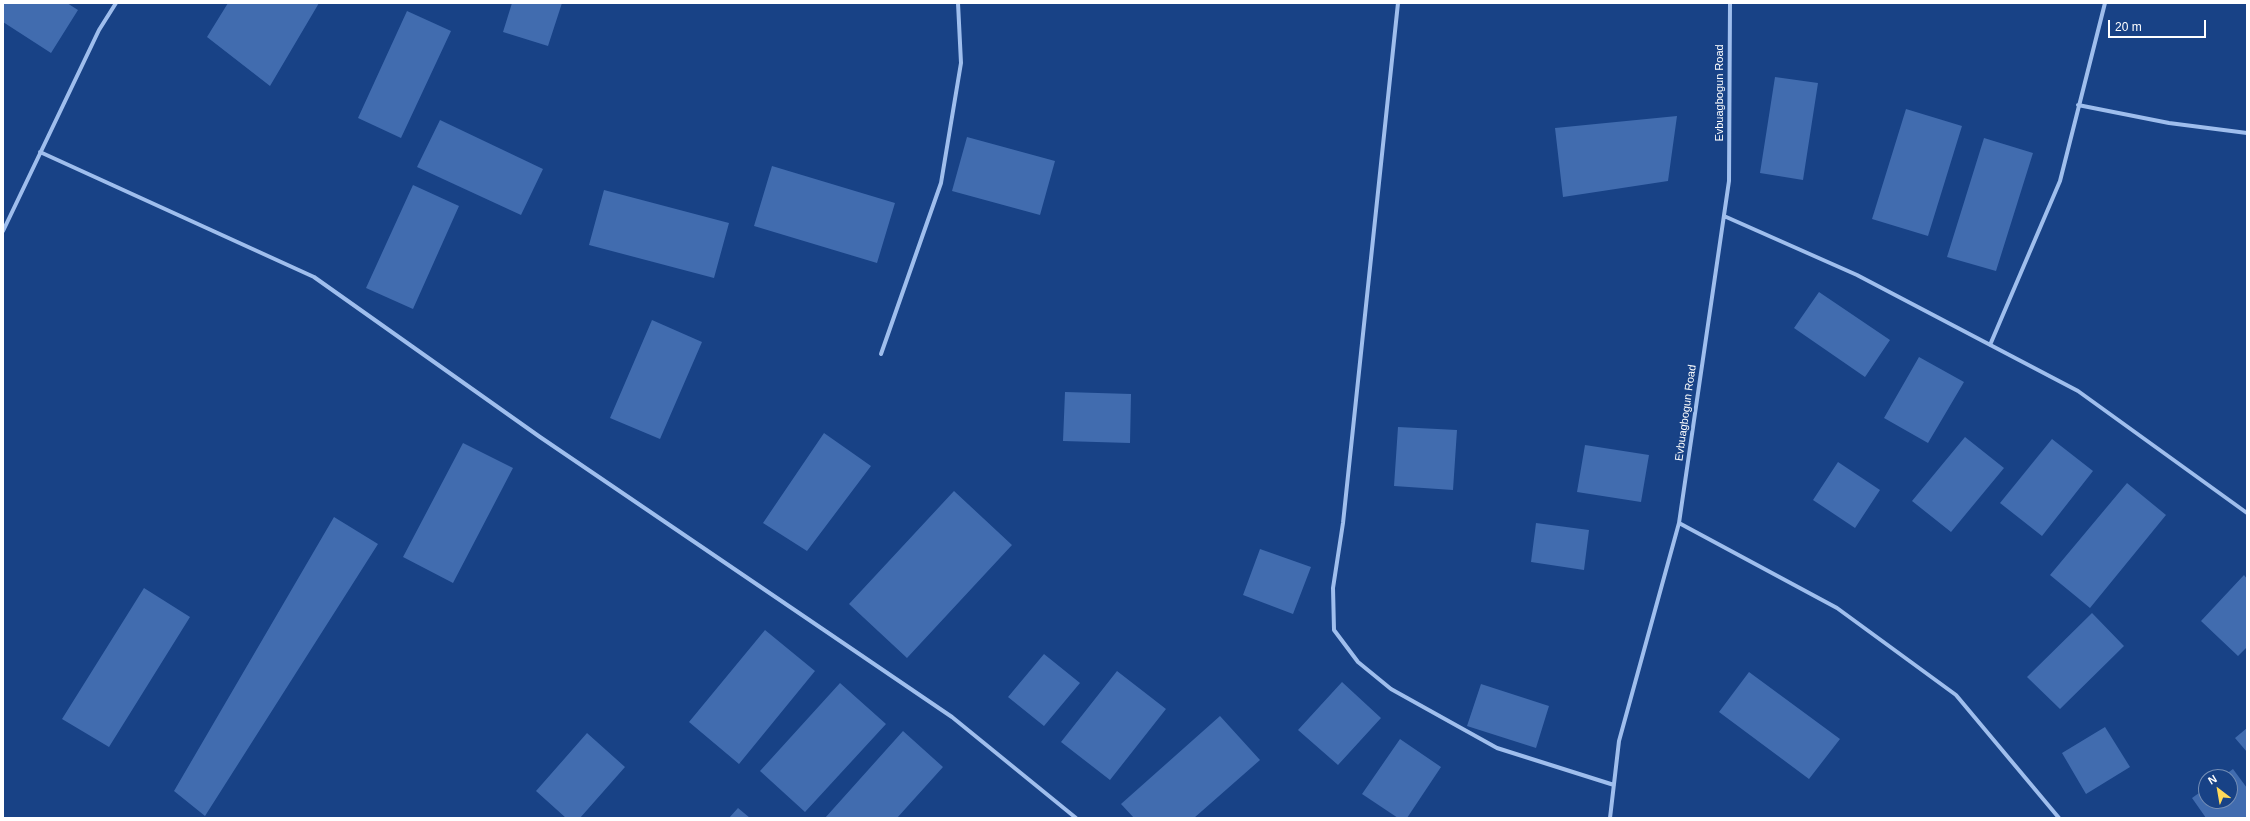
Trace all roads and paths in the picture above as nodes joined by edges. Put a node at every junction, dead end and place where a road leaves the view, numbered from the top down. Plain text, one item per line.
1 (116, 3) edge
2 (958, 3) edge
3 (1398, 3) edge
4 (1730, 3) edge
5 (2105, 3) edge
6 (2078, 105) junction
7 (2247, 133) edge
8 (40, 152) junction
9 (1724, 216) junction
10 (4, 225) edge
11 (3, 231) edge
12 (1990, 345) junction
13 (881, 354) dead end
14 (2247, 513) edge
15 (1679, 523) junction
16 (1614, 785) junction
17 (1076, 818) edge
18 (1610, 818) edge
19 (2059, 818) edge

1 - 8 street
2 - 13 street
3 - 16 street
4 - 9 street, Evbuagbogun Road
5 - 6 street
6 - 7 street
6 - 12 street
8 - 10 street
8 - 17 street
9 - 12 street
9 - 15 street, Evbuagbogun Road
10 - 11 street
12 - 14 street
15 - 16 street, Evbuagbogun Road
15 - 19 street
16 - 18 street, Evbuagbogun Road

